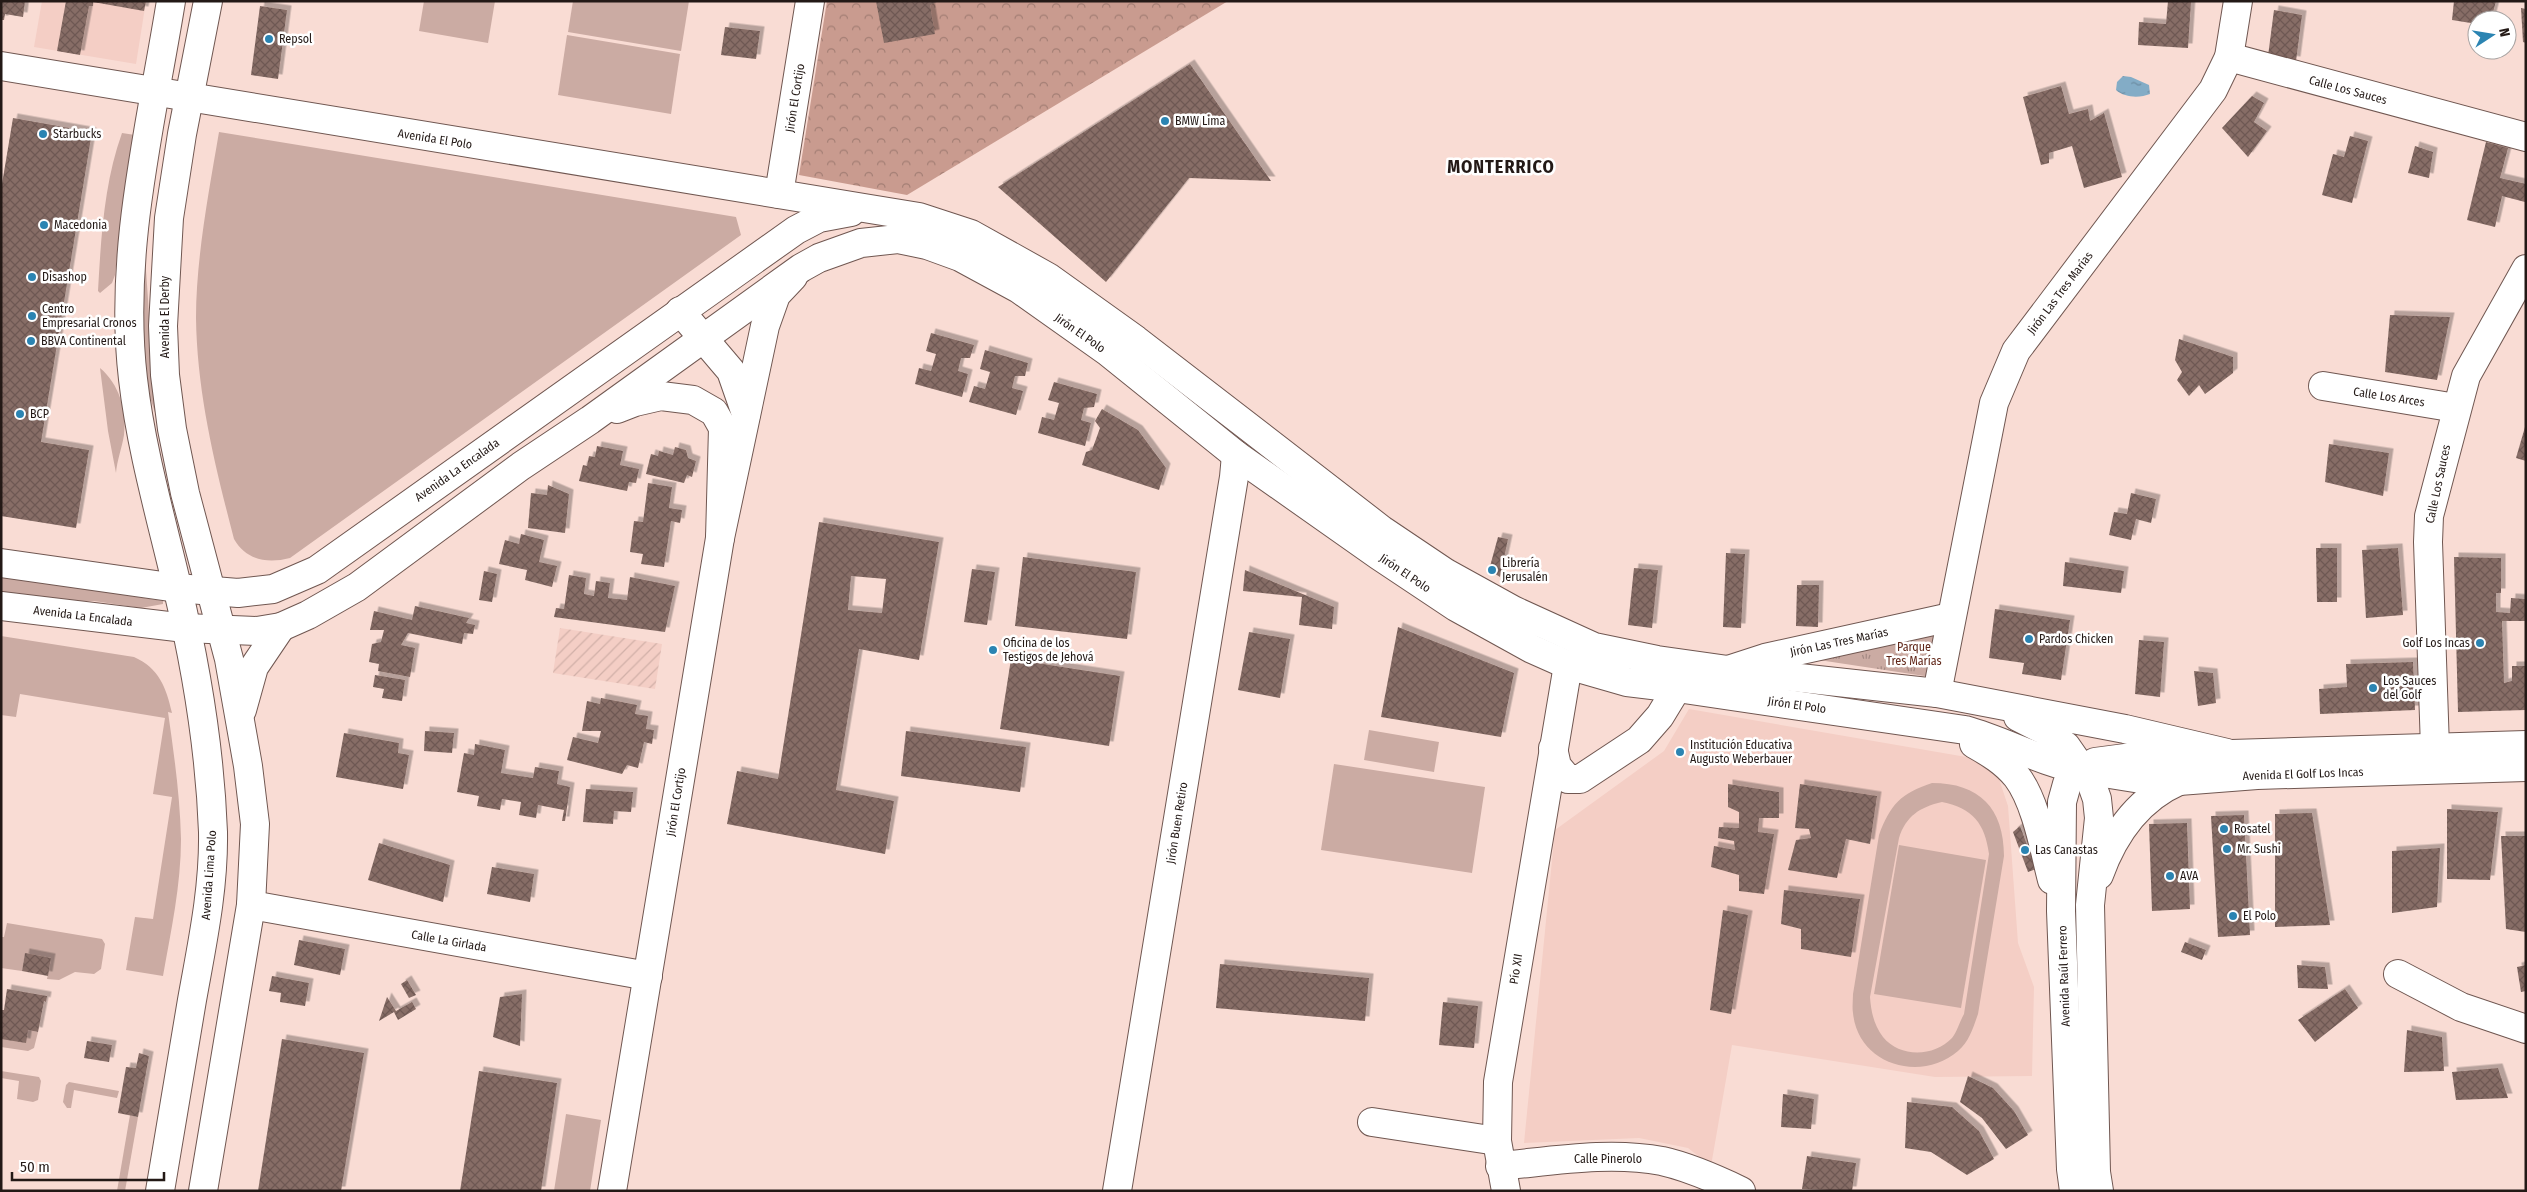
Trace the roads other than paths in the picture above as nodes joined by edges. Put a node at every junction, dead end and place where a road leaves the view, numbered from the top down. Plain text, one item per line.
1 (171, 1) edge
2 (208, 1) edge
3 (810, 1) edge
4 (2238, 1) edge
5 (166, 34) junction
6 (201, 40) junction
7 (2229, 57) junction
8 (1, 66) edge
9 (156, 92) junction
10 (189, 98) junction
11 (2526, 137) edge
12 (779, 194) junction
13 (870, 209) junction
14 (786, 238) junction
15 (801, 268) junction
16 (2526, 269) edge
17 (754, 300) junction
18 (680, 311) junction
19 (704, 337) junction
20 (2323, 386) dead end
21 (2456, 408) junction
22 (746, 415) junction
23 (590, 420) junction
24 (1236, 455) junction
25 (720, 538) junction
26 (1, 563) edge
27 (177, 588) junction
28 (211, 591) junction
29 (1, 606) edge
30 (1951, 617) junction
31 (281, 627) junction
32 (185, 628) junction
33 (222, 630) junction
34 (1568, 665) junction
35 (1728, 670) junction
36 (1677, 688) junction
37 (1937, 693) junction
38 (1991, 704) junction
39 (1869, 715) junction
40 (240, 719) junction
41 (2526, 745) edge
42 (1553, 748) junction
43 (2435, 748) junction
44 (2227, 753) junction
45 (2526, 767) edge
46 (2082, 770) junction
47 (2179, 781) junction
48 (250, 906) junction
49 (2090, 906) junction
50 (2061, 911) junction
51 (2398, 974) dead end
52 (648, 976) junction
53 (2526, 1029) edge
54 (1372, 1122) dead end
55 (1501, 1166) edge
56 (160, 1191) edge
57 (203, 1191) edge
58 (612, 1191) edge
59 (1116, 1191) edge
60 (1741, 1191) edge
61 (2074, 1191) edge
62 (2099, 1191) edge

1 - 5 main road
2 - 6 main road, Avenida El Derby
3 - 12 main road, Jirón El Cortijo
4 - 7 main road, Jirón Las Tres Marías
5 - 6 main road
5 - 9 main road
6 - 10 main road, Avenida El Derby
7 - 11 main road, Calle Los Sauces
7 - 30 main road, Jirón Las Tres Marías
8 - 9 main road, Avenida El Polo
9 - 10 main road, Avenida El Polo
9 - 27 main road
10 - 12 main road, Avenida El Polo
10 - 28 main road, Avenida El Derby
12 - 13 main road, Avenida El Polo
13 - 14 main road, Avenida La Encalada
13 - 35 main road, Jirón El Polo
14 - 17 main road
14 - 18 main road, Avenida La Encalada
15 - 17 main road, Avenida La Encalada
15 - 22 main road, Jirón El Cortijo
15 - 24 main road, Jirón El Polo
16 - 21 main road, Calle Los Sauces
17 - 19 main road, Avenida La Encalada
18 - 19 main road, Jirón El Cortijo
18 - 28 main road, Avenida La Encalada
19 - 22 main road, Jirón El Cortijo
19 - 23 main road, Avenida La Encalada
20 - 21 main road, Calle Los Arces
21 - 43 main road, Calle Los Sauces
22 - 25 main road, Jirón El Cortijo
23 - 25 main road
23 - 31 main road, Avenida La Encalada
24 - 34 main road, Jirón El Polo
24 - 59 main road, Jirón Buen Retiro
25 - 52 main road, Jirón El Cortijo
26 - 27 main road, Avenida La Encalada
27 - 28 main road, Avenida La Encalada
27 - 32 main road, Avenida Lima Polo
28 - 33 main road, Avenida El Derby
29 - 32 main road, Avenida La Encalada
30 - 35 main road, Jirón Las Tres Marías
30 - 37 main road, Jirón Las Tres Marías
31 - 33 main road, Avenida La Encalada
31 - 40 main road
32 - 33 main road, Avenida La Encalada
32 - 56 main road, Avenida Lima Polo
33 - 40 main road
34 - 36 main road, Jirón El Polo
34 - 42 main road, Pío XII
35 - 37 main road, Jirón El Polo
36 - 39 main road, Jirón El Polo
36 - 42 main road, Pío XII
37 - 38 main road, Jirón El Polo
38 - 44 main road
38 - 46 main road
39 - 46 main road, Jirón El Polo
39 - 50 main road
40 - 48 main road
41 - 43 main road, Avenida El Golf Los Incas
42 - 55 main road, Pío XII
43 - 44 main road, Avenida El Golf Los Incas
44 - 46 main road, Avenida Raúl Ferrero
45 - 47 main road, Avenida El Golf Los Incas
46 - 47 main road, Avenida El Golf Los Incas
46 - 49 main road
46 - 50 main road, Avenida Raúl Ferrero
47 - 49 main road
48 - 52 main road, Calle La Girlada
48 - 57 main road
49 - 62 main road
50 - 61 main road, Avenida Raúl Ferrero
51 - 53 main road
52 - 58 main road, Jirón El Cortijo
54 - 55 main road, Calle Pinerolo
55 - 60 main road, Calle Pinerolo

